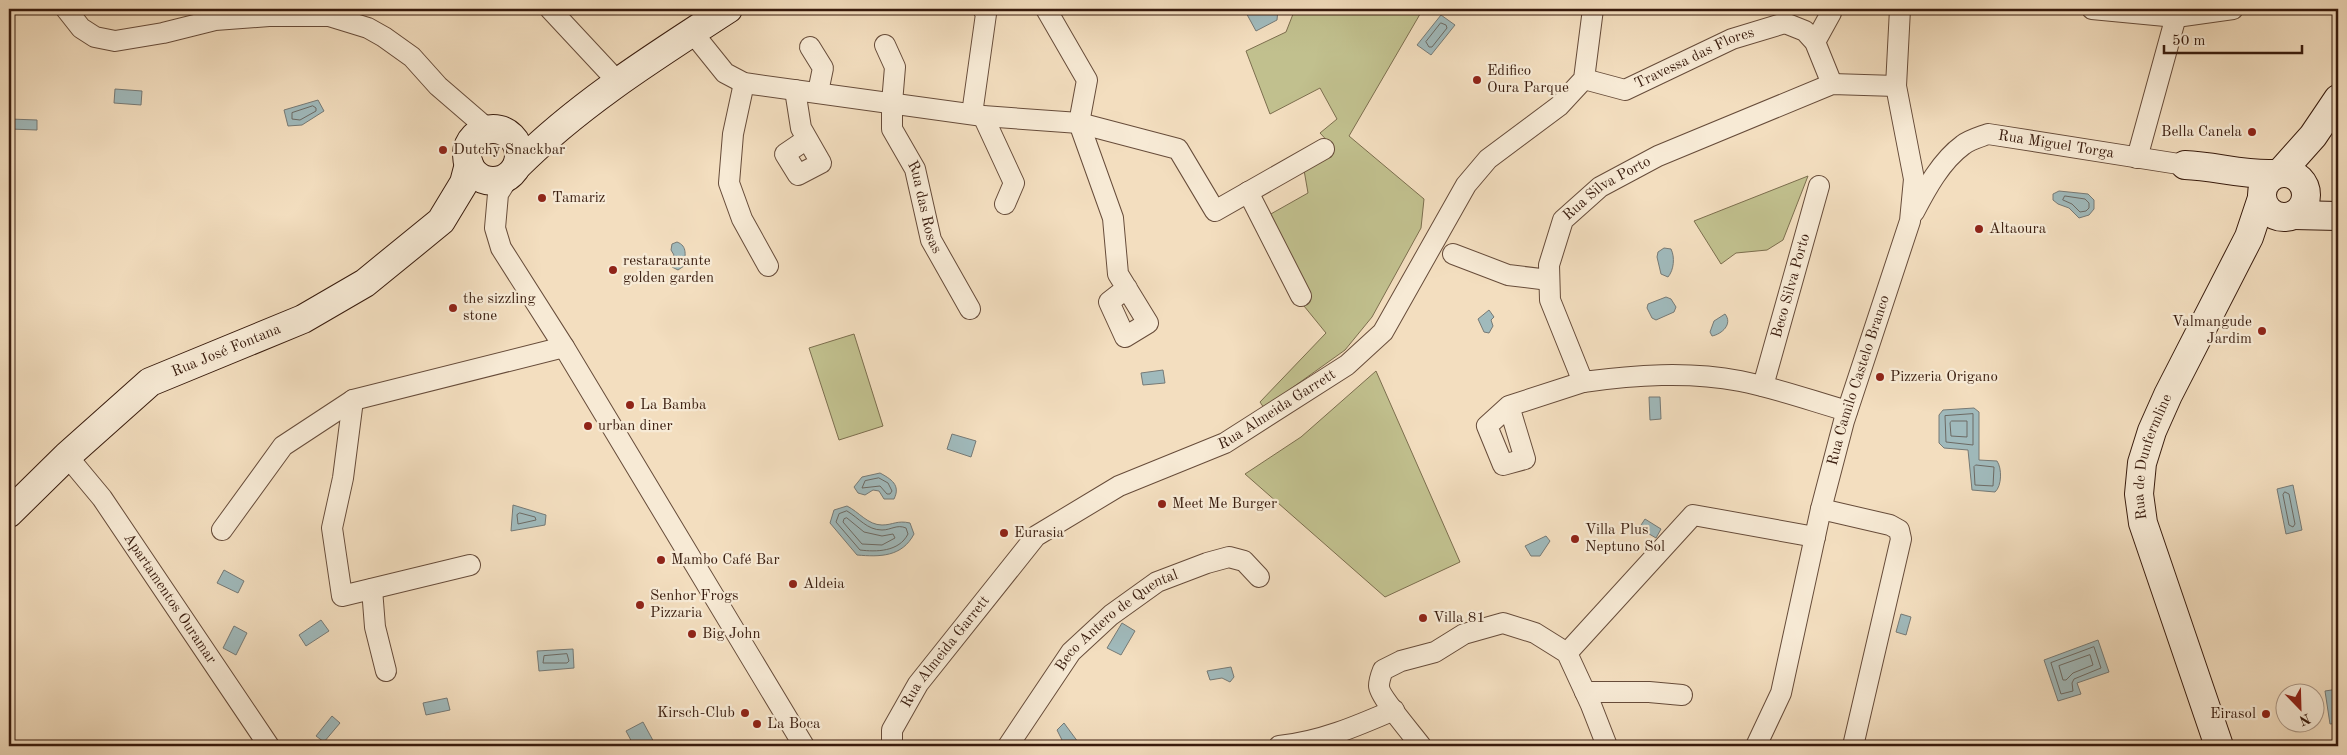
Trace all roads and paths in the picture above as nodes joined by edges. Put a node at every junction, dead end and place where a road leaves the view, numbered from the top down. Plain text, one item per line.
1 (66, 9) edge
2 (550, 9) edge
3 (714, 9) edge
4 (728, 9) edge
5 (983, 9) edge
6 (1046, 9) edge
7 (1593, 9) edge
8 (1831, 9) edge
9 (1900, 9) edge
10 (2092, 9) edge
11 (2233, 9) edge
12 (2177, 13) edge
13 (692, 32) junction
14 (1814, 42) junction
15 (885, 45) dead end
16 (810, 47) dead end
17 (1584, 79) junction
18 (619, 83) junction
19 (744, 83) junction
20 (1832, 84) junction
21 (1896, 86) junction
22 (795, 90) junction
23 (818, 92) junction
24 (2338, 99) edge
25 (892, 103) junction
26 (581, 108) junction
27 (977, 115) junction
28 (1079, 123) junction
29 (499, 132) junction
30 (807, 139) dead end
31 (1324, 149) dead end
32 (2137, 158) junction
33 (1911, 160) junction
34 (1946, 163) junction
35 (2185, 165) joint
36 (496, 172) junction
37 (1819, 186) dead end
38 (1248, 192) junction
39 (2282, 193) junction
40 (1005, 204) dead end
41 (2338, 208) edge
42 (2338, 216) edge
43 (1910, 221) junction
44 (1453, 254) dead end
45 (768, 266) dead end
46 (1549, 280) junction
47 (1126, 288) dead end
48 (1301, 296) dead end
49 (970, 309) dead end
50 (564, 347) junction
51 (1583, 382) junction
52 (1763, 386) junction
53 (353, 400) junction
54 (1510, 406) dead end
55 (1847, 411) junction
56 (67, 456) junction
57 (1821, 509) junction
58 (9, 513) edge
59 (222, 530) dead end
60 (1815, 537) junction
61 (470, 565) dead end
62 (1259, 577) dead end
63 (372, 589) junction
64 (1567, 653) junction
65 (386, 671) dead end
66 (1585, 692) junction
67 (1682, 695) dead end
68 (1394, 710) junction
69 (2214, 745) edge
70 (269, 746) edge
71 (804, 746) edge
72 (892, 746) edge
73 (1008, 746) edge
74 (1279, 746) edge
75 (1421, 746) edge
76 (1607, 746) edge
77 (1756, 746) edge
78 (1853, 746) edge

1 - 29 street
2 - 18 street
3 - 13 street
4 - 13 street
5 - 27 street
6 - 28 street
7 - 17 street
8 - 14 street
9 - 21 street, Rua Camilo Castelo Branco
10 - 12 street
11 - 12 street
12 - 32 street
13 - 18 street
13 - 19 street
14 - 17 street, Travessa das Flores
14 - 20 street, Travessa das Flores
15 - 25 street, Rua das Rosas
16 - 23 street
17 - 72 street, Rua Almeida Garrett
18 - 26 street
19 - 22 street
19 - 45 street
20 - 21 street, Rua Silva Porto
20 - 46 street, Rua Silva Porto
21 - 33 street, Rua Camilo Castelo Branco
22 - 23 street
22 - 30 street
23 - 25 street
24 - 39 street
25 - 27 street
25 - 49 street, Rua das Rosas
26 - 29 street
26 - 36 street
27 - 28 street
27 - 40 street
28 - 38 street
28 - 47 street
29 - 36 street
29 - 36 street
31 - 38 street
32 - 34 street, Rua Miguel Torga
32 - 35 street, Rua Miguel Torga
33 - 34 street
33 - 43 street, Rua Camilo Castelo Branco
34 - 43 street, Rua Miguel Torga
35 - 39 street, Rua Miguel Torga
36 - 50 street
36 - 56 street, Rua José Fontana
37 - 52 street, Beco Silva Porto
38 - 48 street
39 - 41 street, Rua Miguel Torga
39 - 42 street, Rua Miguel Torga
39 - 69 street, Rua de Dunfermline
43 - 55 street, Rua Camilo Castelo Branco
44 - 46 street
46 - 51 street, Rua Silva Porto
50 - 53 street
50 - 71 street
51 - 52 street
51 - 54 street
52 - 55 street
53 - 59 street
53 - 63 street
55 - 57 street, Rua Camilo Castelo Branco
56 - 58 street, Rua José Fontana
56 - 70 street, Apartamentos Ouramar
57 - 60 street, Rua Camilo Castelo Branco
57 - 78 street
60 - 64 street
60 - 77 street, Rua Camilo Castelo Branco
61 - 63 street
62 - 73 street, Beco Antero de Quental
63 - 65 street
64 - 66 street
64 - 68 street
66 - 67 street
66 - 76 street
68 - 74 street
68 - 75 street

